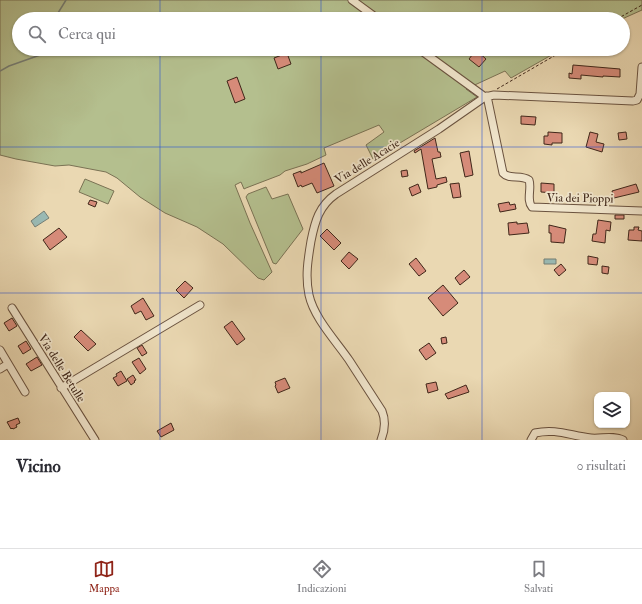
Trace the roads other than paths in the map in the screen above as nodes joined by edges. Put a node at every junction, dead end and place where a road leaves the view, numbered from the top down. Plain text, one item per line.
1 (352, 0) edge
2 (368, 12) edge
3 (430, 56) edge
4 (642, 67) edge
5 (488, 95) junction
6 (642, 211) edge
7 (200, 305) dead end
8 (12, 308) dead end
9 (0, 350) edge
10 (8, 364) junction
11 (0, 369) edge
12 (61, 388) junction
13 (25, 392) dead end
14 (95, 440) edge
15 (381, 440) edge
16 (531, 440) edge
17 (623, 440) edge

1 - 2 street
3 - 5 street
4 - 5 street
5 - 6 street, Via dei Pioppi
5 - 15 street, Via delle Acacie
7 - 12 street
8 - 12 street, Via delle Betulle
9 - 10 street
10 - 11 street
10 - 13 street
12 - 14 street, Via delle Betulle
16 - 17 street

